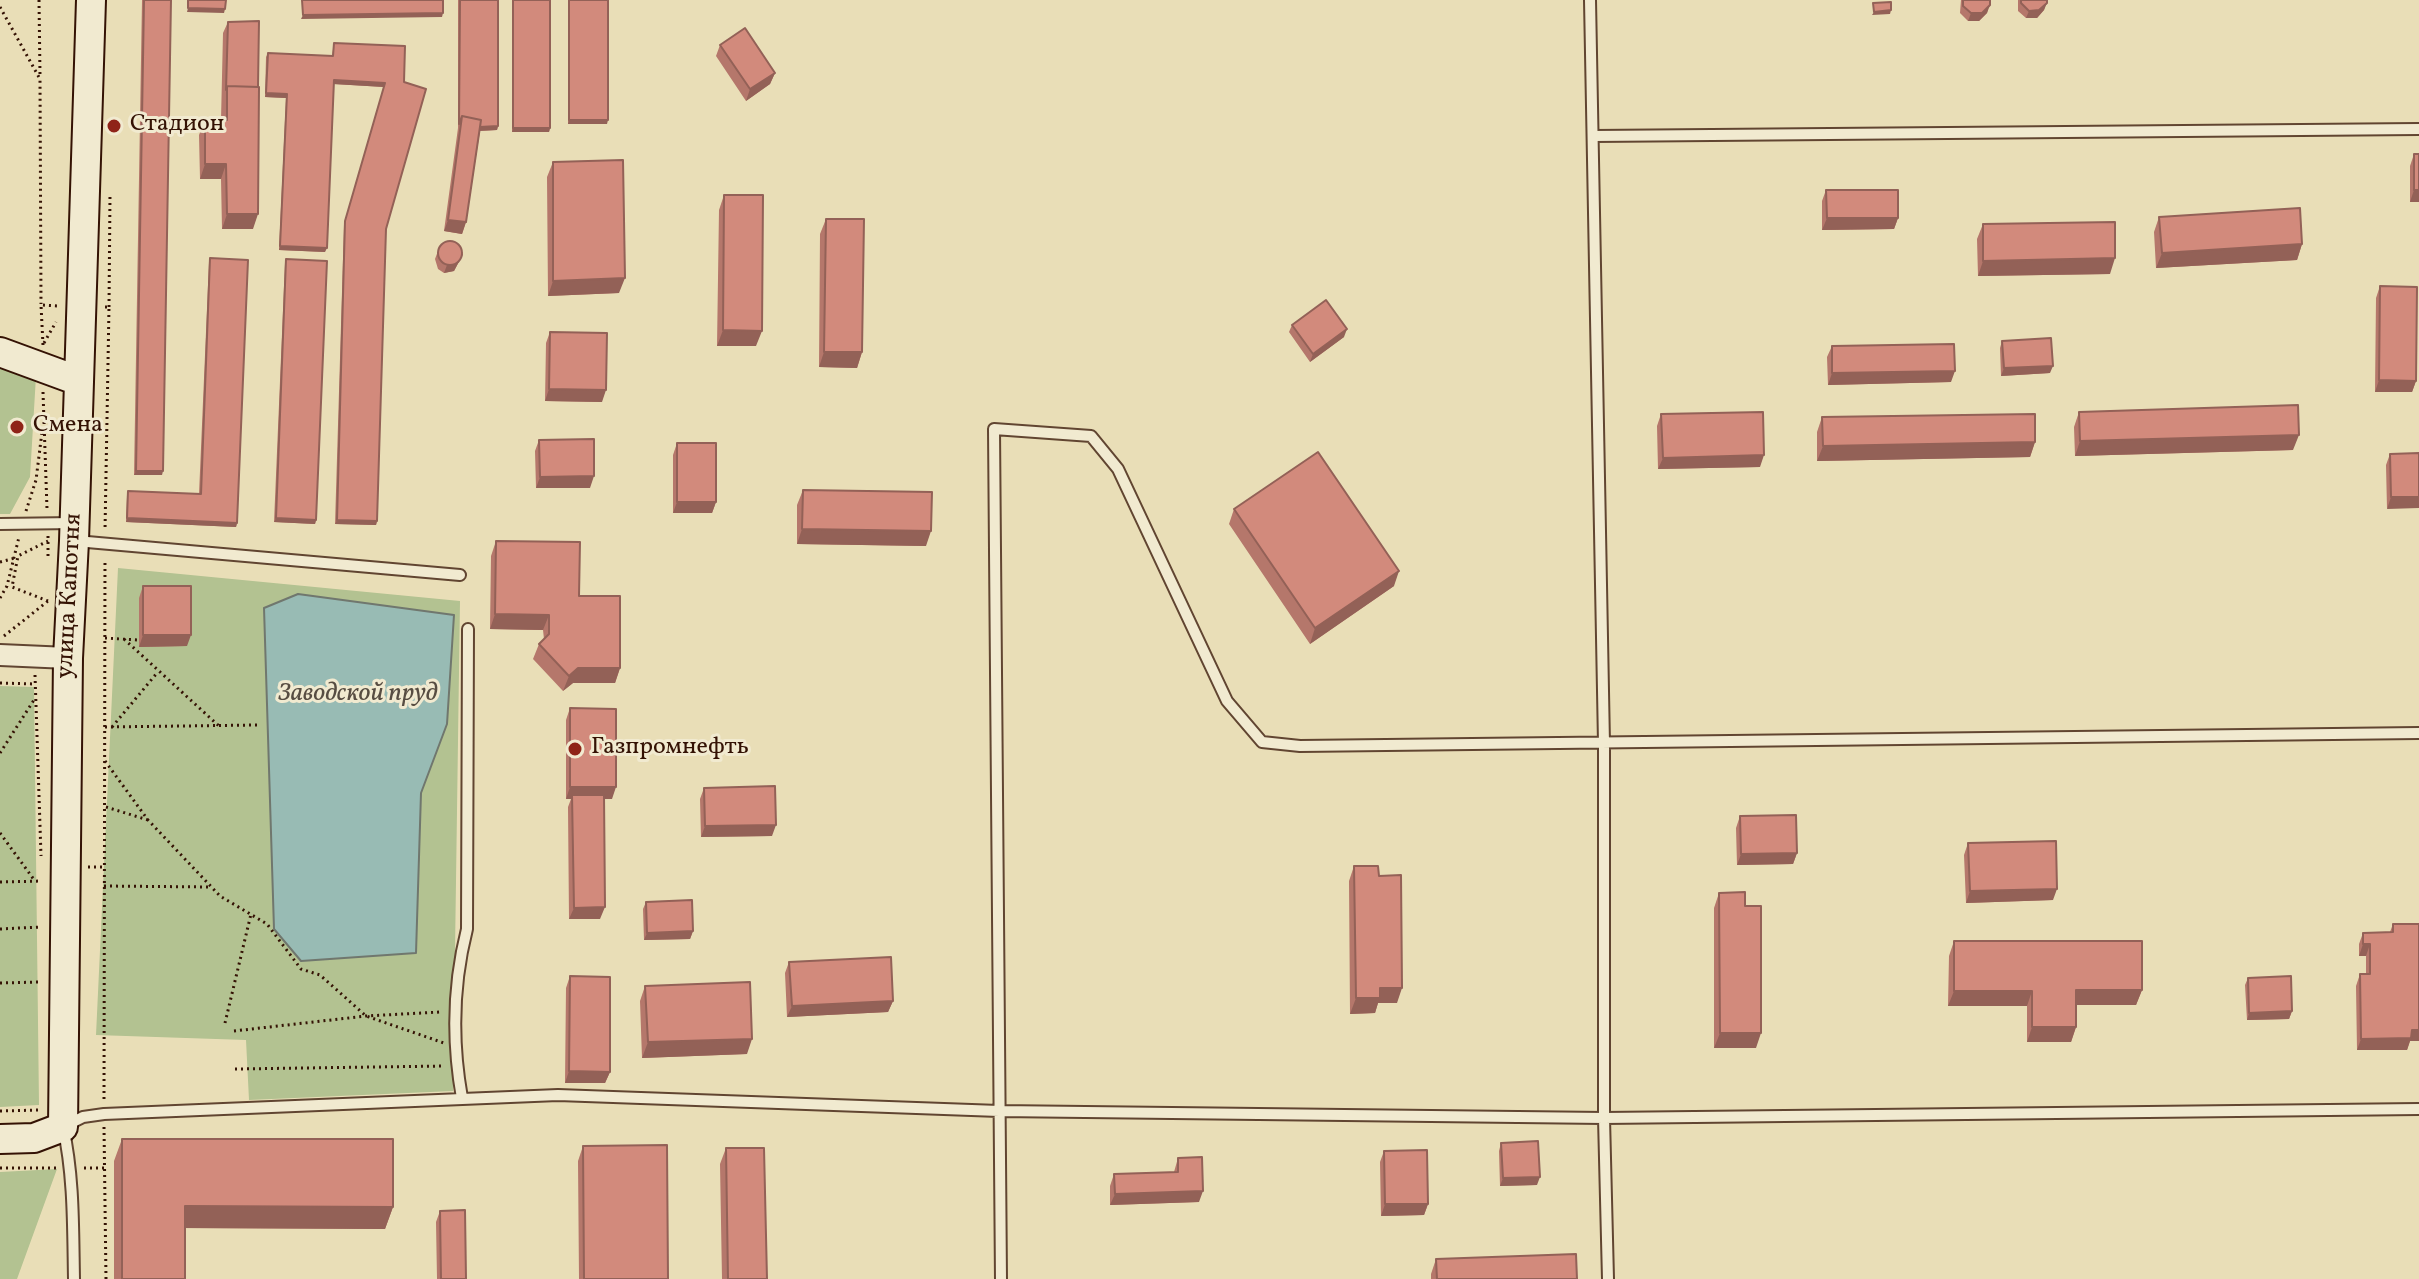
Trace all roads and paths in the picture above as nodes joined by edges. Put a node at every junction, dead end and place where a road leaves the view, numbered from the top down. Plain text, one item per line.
1 (39, 0) edge
2 (91, 0) edge
3 (1590, 0) edge
4 (0, 7) edge
5 (40, 79) junction
6 (2419, 129) edge
7 (1594, 136) junction
8 (110, 186) dead end
9 (41, 305) junction
10 (72, 306) junction
11 (109, 307) junction
12 (0, 352) edge
13 (43, 357) junction
14 (79, 381) junction
15 (43, 424) dead end
16 (0, 524) edge
17 (66, 535) junction
18 (105, 543) junction
19 (18, 556) junction
20 (0, 562) edge
21 (460, 575) dead end
22 (468, 629) dead end
23 (105, 638) junction
24 (0, 639) edge
25 (124, 639) junction
26 (137, 640) dead end
27 (0, 655) edge
28 (68, 658) junction
29 (157, 673) junction
30 (0, 683) edge
31 (36, 684) dead end
32 (36, 697) dead end
33 (258, 725) dead end
34 (219, 726) junction
35 (105, 727) junction
36 (112, 727) junction
37 (2419, 733) edge
38 (1604, 743) junction
39 (0, 753) edge
40 (105, 760) junction
41 (104, 806) junction
42 (148, 820) junction
43 (0, 833) edge
44 (35, 881) junction
45 (42, 881) dead end
46 (0, 882) edge
47 (104, 886) junction
48 (212, 887) junction
49 (251, 914) junction
50 (44, 927) dead end
51 (0, 929) edge
52 (45, 982) dead end
53 (0, 983) edge
54 (456, 1011) junction
55 (366, 1016) junction
56 (225, 1023) dead end
57 (234, 1031) dead end
58 (455, 1047) junction
59 (456, 1066) junction
60 (235, 1069) dead end
61 (462, 1098) junction
62 (2419, 1109) edge
63 (999, 1111) junction
64 (104, 1114) junction
65 (1604, 1118) junction
66 (63, 1127) junction
67 (0, 1139) edge
68 (0, 1168) edge
69 (69, 1168) junction
70 (105, 1168) junction
71 (74, 1279) edge
72 (106, 1279) edge
73 (1001, 1279) edge
74 (1608, 1279) edge

1 - 5 path
2 - 10 main road, улица Капотня
3 - 7 lane
4 - 5 path
5 - 9 path
6 - 7 lane
7 - 38 lane
8 - 11 path
9 - 10 path
9 - 13 path
10 - 11 path
10 - 13 path
10 - 14 main road, улица Капотня
11 - 18 path
12 - 13 main road
13 - 14 main road
13 - 15 path
14 - 17 main road, улица Капотня
16 - 17 lane
17 - 18 lane
17 - 19 path
17 - 28 main road, улица Капотня
18 - 21 lane
18 - 23 path
19 - 20 path
19 - 24 path
22 - 54 lane
23 - 25 path
23 - 35 path
25 - 26 path
25 - 29 path
27 - 28 street
28 - 66 main road, улица Капотня
29 - 34 path
29 - 36 path
30 - 31 path
32 - 39 path
33 - 34 path
34 - 36 path
35 - 36 path
35 - 40 path
37 - 38 lane
38 - 63 lane
38 - 65 lane
40 - 41 path
40 - 42 path
41 - 42 path
41 - 47 path
42 - 48 path
43 - 44 path
44 - 45 path
44 - 46 path
47 - 48 path
47 - 64 path
48 - 49 path
49 - 55 path
49 - 56 path
50 - 51 path
52 - 53 path
54 - 55 path
54 - 58 lane
55 - 57 path
55 - 58 path
58 - 59 lane
59 - 60 path
59 - 61 lane
61 - 63 lane
61 - 64 lane
62 - 65 lane
63 - 65 lane
63 - 73 lane
64 - 66 lane
64 - 70 path
65 - 74 lane
66 - 67 main road
66 - 69 lane
68 - 69 path
69 - 70 path
69 - 71 lane
70 - 72 path

